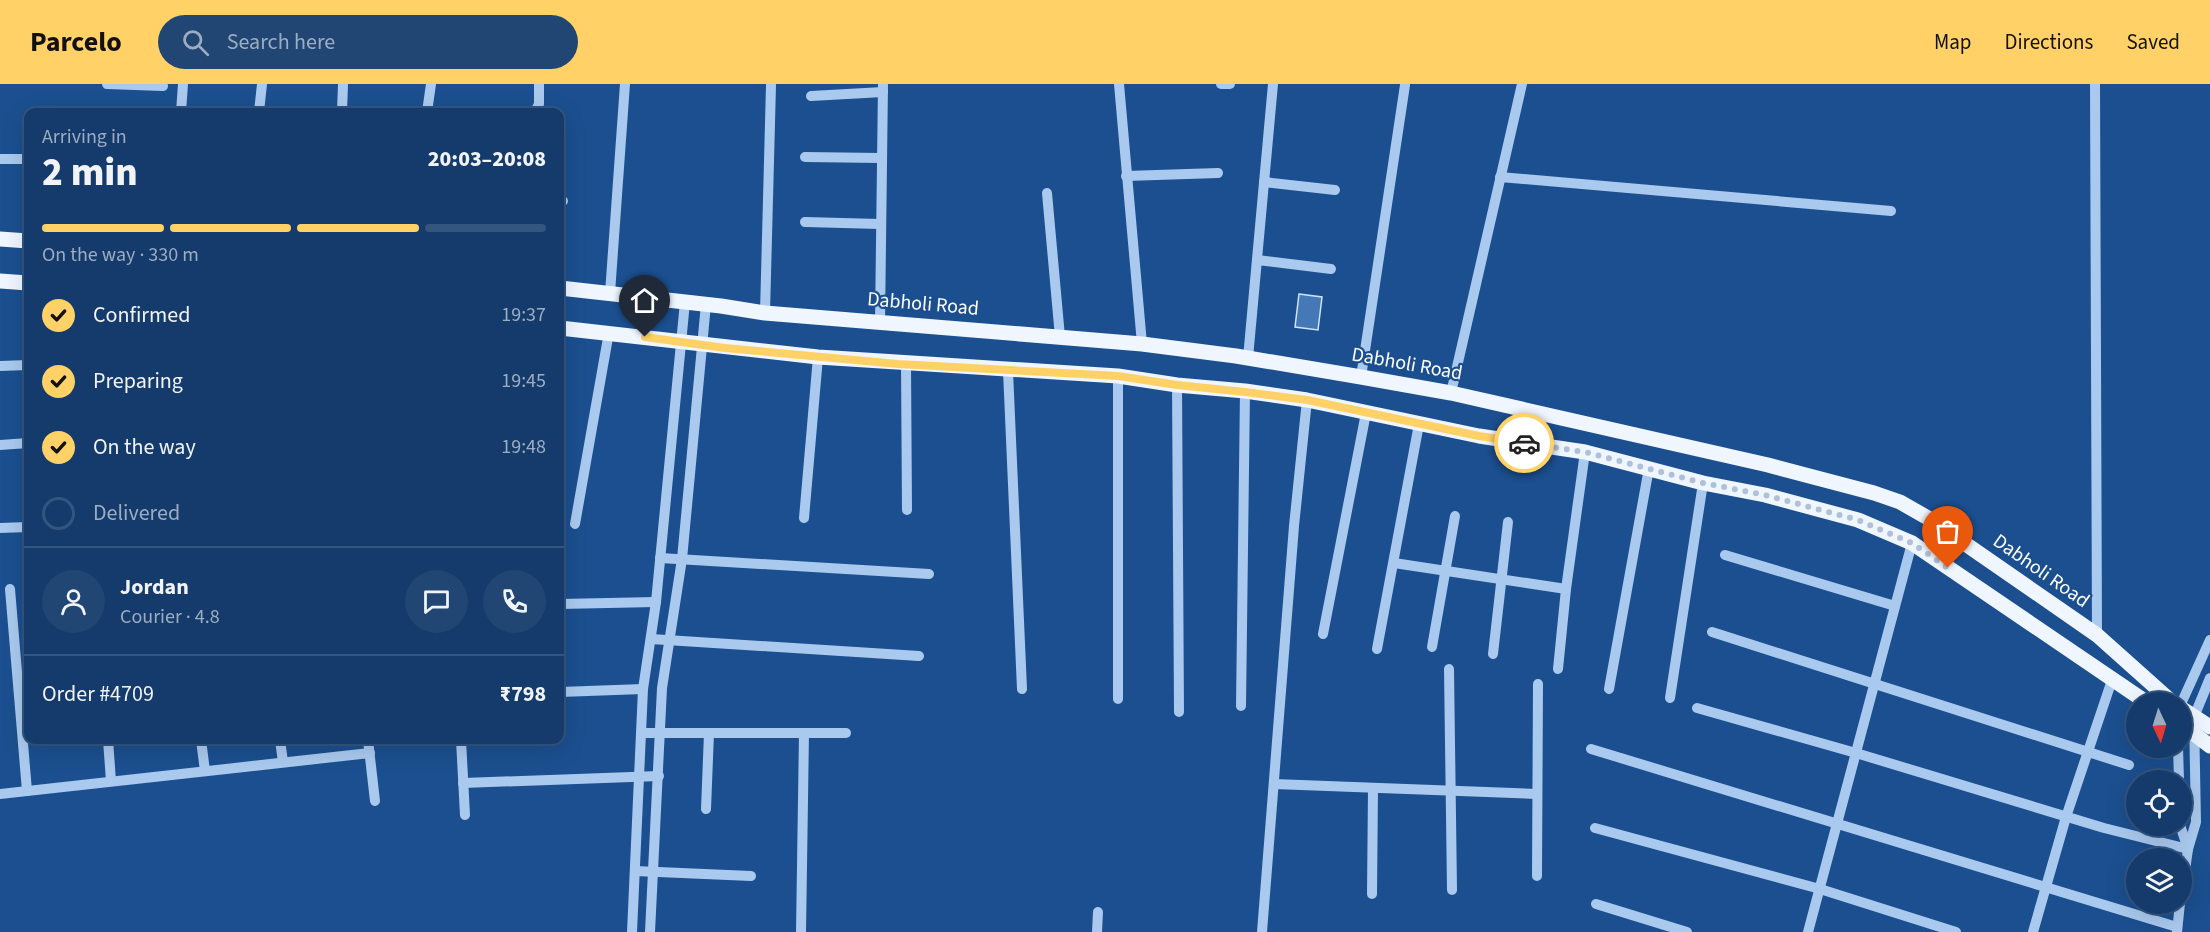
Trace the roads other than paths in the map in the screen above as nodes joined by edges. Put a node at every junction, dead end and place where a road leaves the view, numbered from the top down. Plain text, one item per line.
1 (107, 84) edge
2 (183, 84) edge
3 (262, 84) edge
4 (343, 84) edge
5 (431, 84) edge
6 (539, 84) edge
7 (625, 84) edge
8 (1119, 84) edge
9 (1221, 84) edge
10 (1230, 84) edge
11 (1273, 84) edge
12 (1522, 84) edge
13 (2095, 84) edge
14 (771, 85) edge
15 (1405, 85) edge
16 (163, 86) dead end
17 (883, 88) edge
18 (811, 96) dead end
19 (181, 108) edge
20 (259, 108) edge
21 (342, 108) edge
22 (428, 108) edge
23 (536, 108) edge
24 (805, 157) dead end
25 (881, 158) junction
26 (0, 159) edge
27 (24, 159) edge
28 (1218, 173) dead end
29 (1126, 177) junction
30 (1500, 177) junction
31 (1264, 182) junction
32 (1335, 190) dead end
33 (1047, 193) dead end
34 (1891, 211) dead end
35 (805, 222) dead end
36 (880, 224) junction
37 (0, 239) edge
38 (24, 241) edge
39 (1257, 260) junction
40 (1331, 269) dead end
41 (0, 281) edge
42 (24, 283) edge
43 (564, 288) edge
44 (610, 293) junction
45 (684, 302) junction
46 (706, 304) junction
47 (765, 313) junction
48 (880, 322) junction
49 (564, 327) edge
50 (609, 332) junction
51 (1060, 337) junction
52 (680, 342) junction
53 (1142, 344) junction
54 (701, 345) junction
55 (818, 357) junction
56 (1248, 358) junction
57 (906, 364) junction
58 (24, 365) edge
59 (0, 366) edge
60 (1008, 371) junction
61 (1118, 376) junction
62 (1361, 377) junction
63 (1177, 385) junction
64 (1245, 392) junction
65 (1451, 393) junction
66 (1307, 400) junction
67 (1366, 413) junction
68 (1419, 424) junction
69 (24, 443) edge
70 (0, 445) edge
71 (1585, 452) junction
72 (1649, 468) junction
73 (668, 474) junction
74 (689, 477) junction
75 (1703, 483) junction
76 (907, 510) dead end
77 (1455, 516) dead end
78 (804, 518) dead end
79 (1508, 522) dead end
80 (575, 524) dead end
81 (24, 527) edge
82 (0, 528) edge
83 (1912, 543) junction
84 (1725, 555) dead end
85 (660, 558) junction
86 (682, 559) junction
87 (1394, 563) junction
88 (1445, 569) junction
89 (929, 574) dead end
90 (1501, 578) junction
91 (9, 589) dead end
92 (1566, 589) junction
93 (656, 602) junction
94 (564, 604) edge
95 (1895, 606) junction
96 (1712, 632) dead end
97 (1323, 634) dead end
98 (2097, 635) junction
99 (651, 639) junction
100 (669, 640) junction
101 (2210, 640) edge
102 (1432, 647) dead end
103 (1377, 649) dead end
104 (1493, 654) dead end
105 (919, 656) dead end
106 (1449, 669) dead end
107 (1558, 669) dead end
108 (2210, 678) edge
109 (2112, 680) junction
110 (1875, 683) junction
111 (1538, 684) dead end
112 (643, 689) junction
113 (1022, 689) dead end
114 (1610, 689) dead end
115 (564, 692) edge
116 (2131, 692) edge
117 (2161, 692) edge
118 (2191, 692) edge
119 (1670, 698) dead end
120 (1118, 699) dead end
121 (2192, 702) edge
122 (1241, 706) dead end
123 (1696, 708) dead end
124 (1179, 712) dead end
125 (2192, 717) edge
126 (2210, 727) edge
127 (2192, 728) edge
128 (641, 733) junction
129 (661, 733) junction
130 (804, 733) junction
131 (846, 733) dead end
132 (709, 734) junction
133 (2195, 734) junction
134 (108, 744) edge
135 (202, 744) edge
136 (281, 744) edge
137 (369, 744) edge
138 (462, 744) edge
139 (2210, 746) edge
140 (1591, 749) dead end
141 (2088, 752) junction
142 (370, 753) junction
143 (1856, 753) junction
144 (283, 762) junction
145 (2129, 765) dead end
146 (205, 771) junction
147 (639, 776) junction
148 (659, 776) junction
149 (111, 781) junction
150 (463, 783) junction
151 (1274, 784) junction
152 (1373, 788) junction
153 (27, 790) junction
154 (1451, 791) junction
155 (0, 794) edge
156 (1537, 794) junction
157 (375, 801) dead end
158 (706, 809) dead end
159 (465, 815) dead end
160 (2066, 818) junction
161 (1837, 824) junction
162 (1595, 828) dead end
163 (2184, 848) edge
164 (2188, 848) edge
165 (635, 871) junction
166 (653, 872) junction
167 (751, 876) dead end
168 (1537, 876) dead end
169 (2046, 888) junction
170 (1820, 889) junction
171 (1452, 890) dead end
172 (1372, 894) dead end
173 (1596, 904) dead end
174 (1098, 912) dead end
175 (2179, 914) edge
176 (2177, 930) edge
177 (632, 932) edge
178 (650, 932) edge
179 (801, 932) edge
180 (1097, 932) edge
181 (1262, 932) edge
182 (1687, 932) edge
183 (1808, 932) edge
184 (1956, 932) edge
185 (2033, 932) edge

1 - 16 street
2 - 19 street
3 - 20 street
4 - 21 street
5 - 22 street
6 - 23 street
7 - 44 street
8 - 29 street
9 - 10 street
11 - 31 street
12 - 30 street
13 - 98 street
14 - 47 street
15 - 62 street
17 - 18 street
17 - 25 street
24 - 25 street
25 - 36 street
26 - 27 street
28 - 29 street
29 - 53 street
30 - 34 street
30 - 65 street
31 - 32 street
31 - 39 street
33 - 51 street
35 - 36 street
36 - 48 street
37 - 38 main road
39 - 40 street
39 - 56 street
41 - 42 main road
43 - 44 main road, Dabholi Road
44 - 45 main road, Dabholi Road
45 - 46 main road, Dabholi Road
45 - 52 street
46 - 47 main road, Dabholi Road
46 - 54 street
47 - 48 main road, Dabholi Road
48 - 51 main road, Dabholi Road
49 - 50 main road
50 - 52 main road
50 - 80 street
51 - 53 main road, Dabholi Road
52 - 54 main road
52 - 73 street
53 - 56 main road, Dabholi Road
54 - 55 main road
54 - 74 street
55 - 57 main road
55 - 78 street
56 - 62 main road, Dabholi Road
57 - 60 main road
57 - 76 street
58 - 59 street
60 - 61 main road
60 - 113 street
61 - 63 main road
61 - 120 street
62 - 65 main road, Dabholi Road
63 - 64 main road
63 - 124 street
64 - 66 main road
64 - 122 street
65 - 98 main road, Dabholi Road
66 - 67 main road
66 - 151 street
67 - 68 main road
67 - 97 street
68 - 71 main road
68 - 87 street
69 - 70 street
71 - 72 main road
71 - 92 street
72 - 75 main road
72 - 114 street
73 - 74 street
73 - 85 street
74 - 86 street
75 - 83 main road
75 - 119 street
77 - 88 street
79 - 90 street
81 - 82 street
83 - 95 street
83 - 109 main road
84 - 95 street
85 - 86 street
85 - 93 street
86 - 89 street
86 - 100 street
87 - 88 street
87 - 103 street
88 - 90 street
88 - 102 street
90 - 92 street
90 - 104 street
91 - 153 street
92 - 107 street
93 - 94 street
93 - 99 street
95 - 110 street
96 - 110 street
98 - 117 main road, Dabholi Road
99 - 100 street
99 - 112 street
100 - 105 street
100 - 129 street
101 - 118 street
106 - 154 street
108 - 121 street
109 - 116 main road
109 - 141 street
110 - 141 street
110 - 143 street
111 - 156 street
112 - 115 street
112 - 128 street
123 - 143 street
125 - 126 main road
127 - 133 main road
128 - 129 street
128 - 147 street
129 - 132 street
129 - 148 street
130 - 131 street
130 - 132 street
130 - 179 street
132 - 158 street
133 - 139 main road
133 - 164 street
134 - 149 street
135 - 146 street
136 - 144 street
137 - 142 street
138 - 150 street
140 - 161 street
141 - 145 street
141 - 160 street
142 - 144 street
142 - 157 street
143 - 160 street
143 - 161 street
144 - 146 street
146 - 149 street
147 - 148 street
147 - 150 street
147 - 165 street
148 - 166 street
149 - 153 street
150 - 159 street
151 - 152 street
151 - 181 street
152 - 154 street
152 - 172 street
153 - 155 street
154 - 156 street
154 - 171 street
156 - 168 street
160 - 163 street
160 - 169 street
161 - 169 street
161 - 170 street
162 - 170 street
165 - 166 street
165 - 177 street
166 - 167 street
166 - 178 street
169 - 176 street
169 - 185 street
170 - 183 street
170 - 184 street
173 - 182 street
174 - 180 street
175 - 176 street

